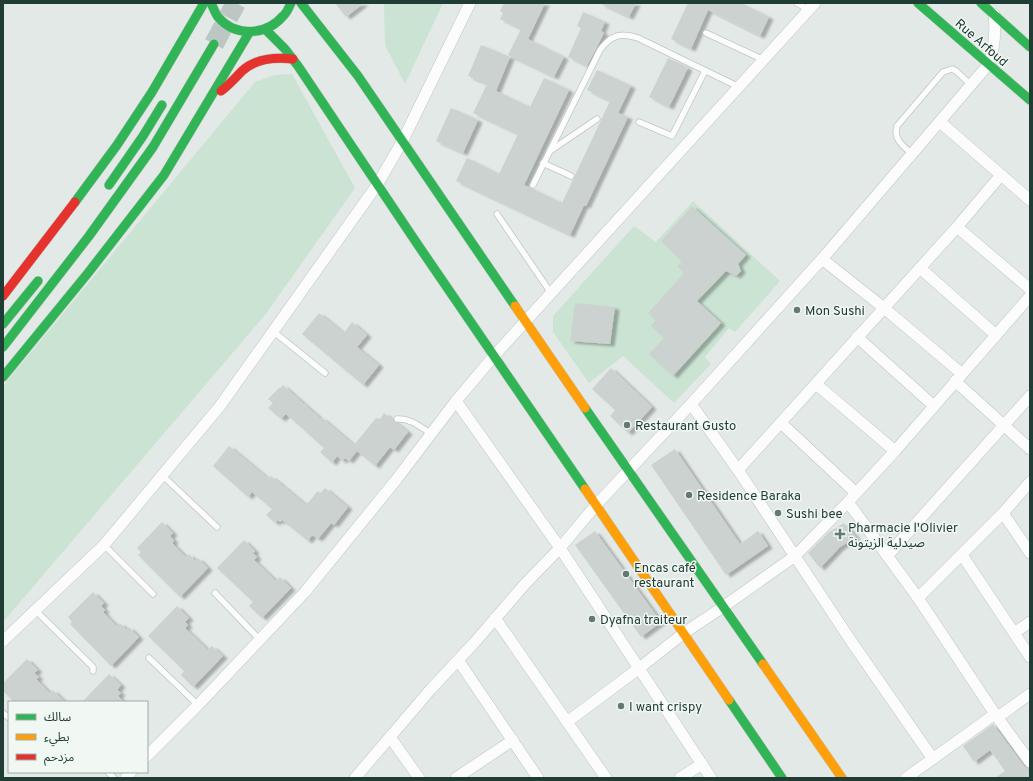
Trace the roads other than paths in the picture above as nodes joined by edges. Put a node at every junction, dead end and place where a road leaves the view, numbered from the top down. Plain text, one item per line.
1 (204, 3) edge
2 (211, 3) edge
3 (291, 3) edge
4 (301, 3) edge
5 (470, 3) edge
6 (797, 3) edge
7 (918, 3) edge
8 (981, 3) edge
9 (812, 6) edge
10 (994, 14) junction
11 (266, 30) junction
12 (249, 33) junction
13 (706, 33) dead end
14 (214, 44) tunnel mouth
15 (1030, 47) edge
16 (293, 59) junction
17 (764, 60) junction
18 (988, 64) junction
19 (705, 71) junction
20 (971, 85) junction
21 (739, 87) junction
22 (167, 96) dead end
23 (212, 96) junction
24 (1030, 100) edge
25 (597, 119) dead end
26 (639, 122) dead end
27 (940, 122) junction
28 (402, 142) junction
29 (549, 151) junction
30 (912, 154) junction
31 (543, 163) junction
32 (1001, 175) junction
33 (571, 176) dead end
34 (533, 185) dead end
35 (377, 186) junction
36 (105, 192) dead end
37 (1030, 200) edge
38 (497, 214) dead end
39 (957, 227) junction
40 (822, 259) junction
41 (920, 268) junction
42 (43, 274) dead end
43 (1030, 289) edge
44 (551, 293) junction
45 (3, 296) edge
46 (1030, 296) edge
47 (884, 308) junction
48 (525, 321) junction
49 (3, 324) edge
50 (274, 332) junction
51 (996, 335) junction
52 (857, 337) junction
53 (3, 347) edge
54 (493, 357) junction
55 (325, 373) dead end
56 (3, 377) edge
57 (958, 377) junction
58 (816, 384) junction
59 (1030, 396) edge
60 (456, 401) junction
61 (691, 404) junction
62 (934, 406) junction
63 (397, 419) dead end
64 (780, 423) junction
65 (1004, 426) junction
66 (431, 434) junction
67 (1030, 449) edge
68 (895, 451) junction
69 (738, 470) junction
70 (628, 471) junction
71 (163, 476) junction
72 (1030, 482) edge
73 (856, 493) junction
74 (848, 502) junction
75 (596, 505) junction
76 (1003, 513) junction
77 (216, 527) dead end
78 (104, 545) junction
79 (560, 548) junction
80 (1030, 553) edge
81 (962, 555) junction
82 (795, 556) junction
83 (887, 556) junction
84 (153, 594) dead end
85 (215, 594) dead end
86 (918, 598) junction
87 (723, 607) junction
88 (35, 610) junction
89 (495, 618) junction
90 (1030, 622) edge
91 (684, 633) junction
92 (1014, 633) junction
93 (260, 640) junction
94 (3, 641) edge
95 (1030, 657) edge
96 (149, 658) dead end
97 (458, 660) junction
98 (638, 669) junction
99 (93, 671) dead end
100 (1030, 694) edge
101 (198, 705) junction
102 (996, 716) junction
103 (567, 722) junction
104 (390, 737) junction
105 (513, 740) junction
106 (148, 755) edge
107 (1029, 758) edge
108 (932, 759) junction
109 (702, 764) junction
110 (355, 778) edge
111 (419, 778) edge
112 (456, 778) edge
113 (538, 778) edge
114 (606, 778) edge
115 (680, 778) edge
116 (711, 778) edge
117 (782, 778) edge
118 (842, 778) edge
119 (906, 778) edge

1 - 45 main road
2 - 12 main road
3 - 11 main road
4 - 28 main road
5 - 28 street
6 - 9 lane
7 - 18 main road, Rue Arfoud
8 - 10 main road
9 - 17 street
10 - 15 main road
10 - 18 street
11 - 12 main road
11 - 16 main road
12 - 23 main road
13 - 17 lane
14 - 53 main road
16 - 23 main road
16 - 35 main road
17 - 21 street
18 - 20 street
18 - 24 main road, Rue Arfoud
19 - 21 lane
19 - 26 lane
19 - 29 lane
20 - 27 street
20 - 30 lane
21 - 44 street
22 - 36 main road
23 - 56 main road
25 - 29 lane
27 - 30 street
27 - 32 street
28 - 35 street
28 - 48 main road
29 - 31 lane
30 - 40 street
31 - 33 lane
31 - 34 lane
32 - 37 street
32 - 39 street
35 - 50 street
35 - 54 main road
38 - 44 lane
39 - 41 street
39 - 43 street
40 - 47 street
40 - 61 street
41 - 47 street
41 - 51 street
42 - 49 main road
44 - 48 street
46 - 51 street
47 - 52 street
47 - 57 street
48 - 54 street
48 - 70 main road
50 - 55 lane
50 - 71 street
51 - 57 street
52 - 58 street
52 - 62 street
54 - 60 street
54 - 75 main road
57 - 62 street
57 - 65 street
58 - 64 street
58 - 68 street
59 - 65 street
60 - 66 street
60 - 79 street
61 - 69 street
61 - 70 street
62 - 68 street
63 - 66 lane
64 - 69 street
64 - 73 street
65 - 67 street
65 - 83 street
66 - 93 street
68 - 73 street
69 - 82 street
70 - 75 street
70 - 87 main road
71 - 77 lane
71 - 78 street
72 - 76 street
73 - 74 street
74 - 82 street
74 - 83 street
75 - 79 street
75 - 91 main road
76 - 80 street
76 - 81 street
78 - 84 lane
78 - 88 street
79 - 89 street
79 - 98 street
81 - 86 street
81 - 92 street
82 - 87 street
82 - 108 street
83 - 86 street
85 - 93 lane
86 - 102 street
87 - 91 street
87 - 118 main road
88 - 94 street
88 - 99 lane
89 - 97 street
89 - 103 street
90 - 92 street
91 - 98 street
91 - 117 main road
92 - 95 street
93 - 101 street
96 - 101 lane
97 - 104 street
97 - 105 street
98 - 103 street
98 - 109 street
100 - 102 street
101 - 106 street
102 - 107 street
102 - 108 street
103 - 114 street
104 - 110 street
104 - 111 street
105 - 112 street
105 - 113 street
108 - 119 street
109 - 115 street
109 - 116 street

